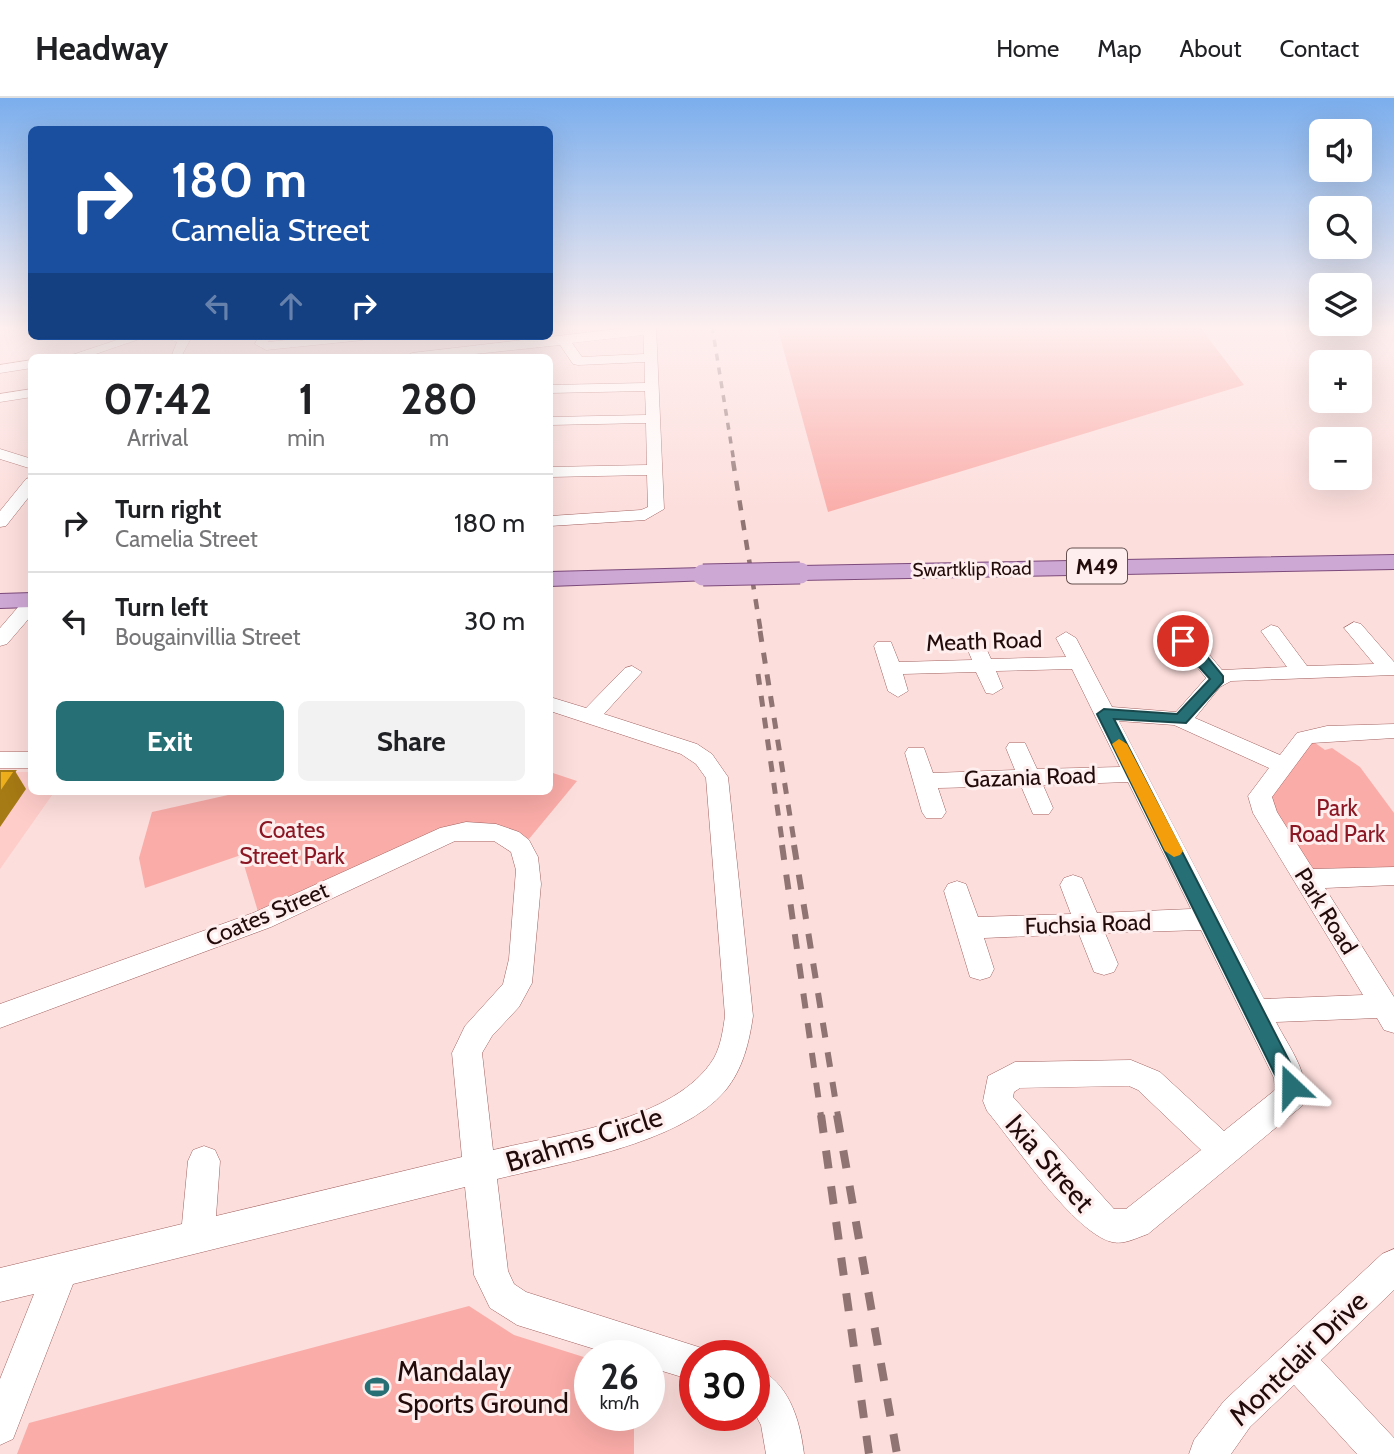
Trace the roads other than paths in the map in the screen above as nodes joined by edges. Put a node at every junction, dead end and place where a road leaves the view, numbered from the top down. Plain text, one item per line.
1 (651, 389) edge
2 (28, 394) edge
3 (0, 398) edge
4 (653, 419) junction
5 (553, 421) edge
6 (0, 454) edge
7 (28, 463) edge
8 (655, 470) junction
9 (553, 472) edge
10 (28, 487) edge
11 (553, 521) edge
12 (0, 522) edge
13 (1394, 562) edge
14 (553, 579) edge
15 (0, 601) edge
16 (28, 601) edge
17 (28, 606) edge
18 (1354, 628) dead end
19 (1271, 631) dead end
20 (1066, 638) dead end
21 (1174, 639) dead end
22 (0, 640) edge
23 (975, 643) dead end
24 (884, 646) dead end
25 (1078, 663) junction
26 (984, 666) junction
27 (890, 668) junction
28 (1392, 669) edge
29 (632, 672) dead end
30 (1301, 672) junction
31 (1218, 679) junction
32 (993, 688) dead end
33 (898, 691) dead end
34 (553, 705) edge
35 (1104, 714) junction
36 (590, 717) junction
37 (1181, 720) junction
38 (1394, 731) edge
39 (1017, 748) dead end
40 (916, 752) dead end
41 (0, 760) edge
42 (28, 760) edge
43 (1282, 765) junction
44 (1135, 774) junction
45 (1029, 778) junction
46 (924, 780) junction
47 (1041, 808) dead end
48 (934, 812) dead end
49 (1394, 876) edge
50 (1307, 880) junction
51 (1073, 886) dead end
52 (957, 891) dead end
53 (1209, 919) junction
54 (1088, 923) junction
55 (968, 928) junction
56 (1104, 964) dead end
57 (980, 969) dead end
58 (1255, 1011) junction
59 (1389, 1014) edge
60 (0, 1016) edge
61 (1224, 1151) junction
62 (204, 1161) dead end
63 (478, 1169) junction
64 (198, 1236) junction
65 (1394, 1266) edge
66 (61, 1270) junction
67 (0, 1285) edge
68 (679, 1358) edge
69 (1295, 1359) junction
70 (770, 1404) edge
71 (0, 1426) edge
72 (785, 1454) edge
73 (1208, 1454) edge
74 (1383, 1454) edge

1 - 4 street
2 - 3 street
4 - 5 street
4 - 8 street
6 - 7 street
8 - 9 street
8 - 11 street
10 - 12 street
13 - 14 main road, Swartklip Road / M49, bridge
15 - 16 main road
17 - 22 street
18 - 28 street
19 - 30 street
20 - 25 street, Ixia Street
21 - 31 street
23 - 26 street
24 - 27 street
25 - 26 street, Meath Road
25 - 35 street, Ixia Street
26 - 27 street, Meath Road
26 - 32 street
27 - 33 street
28 - 30 street
29 - 36 street
30 - 31 street
31 - 37 street
34 - 36 street, Brahms Circle
35 - 37 street
35 - 44 street, Ixia Street
36 - 63 street, Brahms Circle
37 - 43 street
38 - 43 street, Park Road
39 - 45 street
40 - 46 street
41 - 42 street
43 - 50 street, Park Road
44 - 45 street, Gazania Road
44 - 53 street, Ixia Street
45 - 46 street, Gazania Road
45 - 47 street
46 - 48 street
49 - 50 street
50 - 59 street, Park Road
51 - 54 street
52 - 55 street
53 - 54 street, Fuchsia Road
53 - 58 street, Ixia Street
54 - 55 street, Fuchsia Road
54 - 56 street
55 - 57 street
58 - 59 street
58 - 61 street, Ixia Street
60 - 63 street, Coates Street
61 - 61 street, Ixia Street
62 - 64 street
63 - 64 street, Brahms Circle
63 - 68 street, Coates Street
64 - 66 street, Brahms Circle
65 - 69 street, Montclair Drive
66 - 67 street, Brahms Circle
66 - 71 street
69 - 73 street, Montclair Drive
69 - 74 street
70 - 72 street

